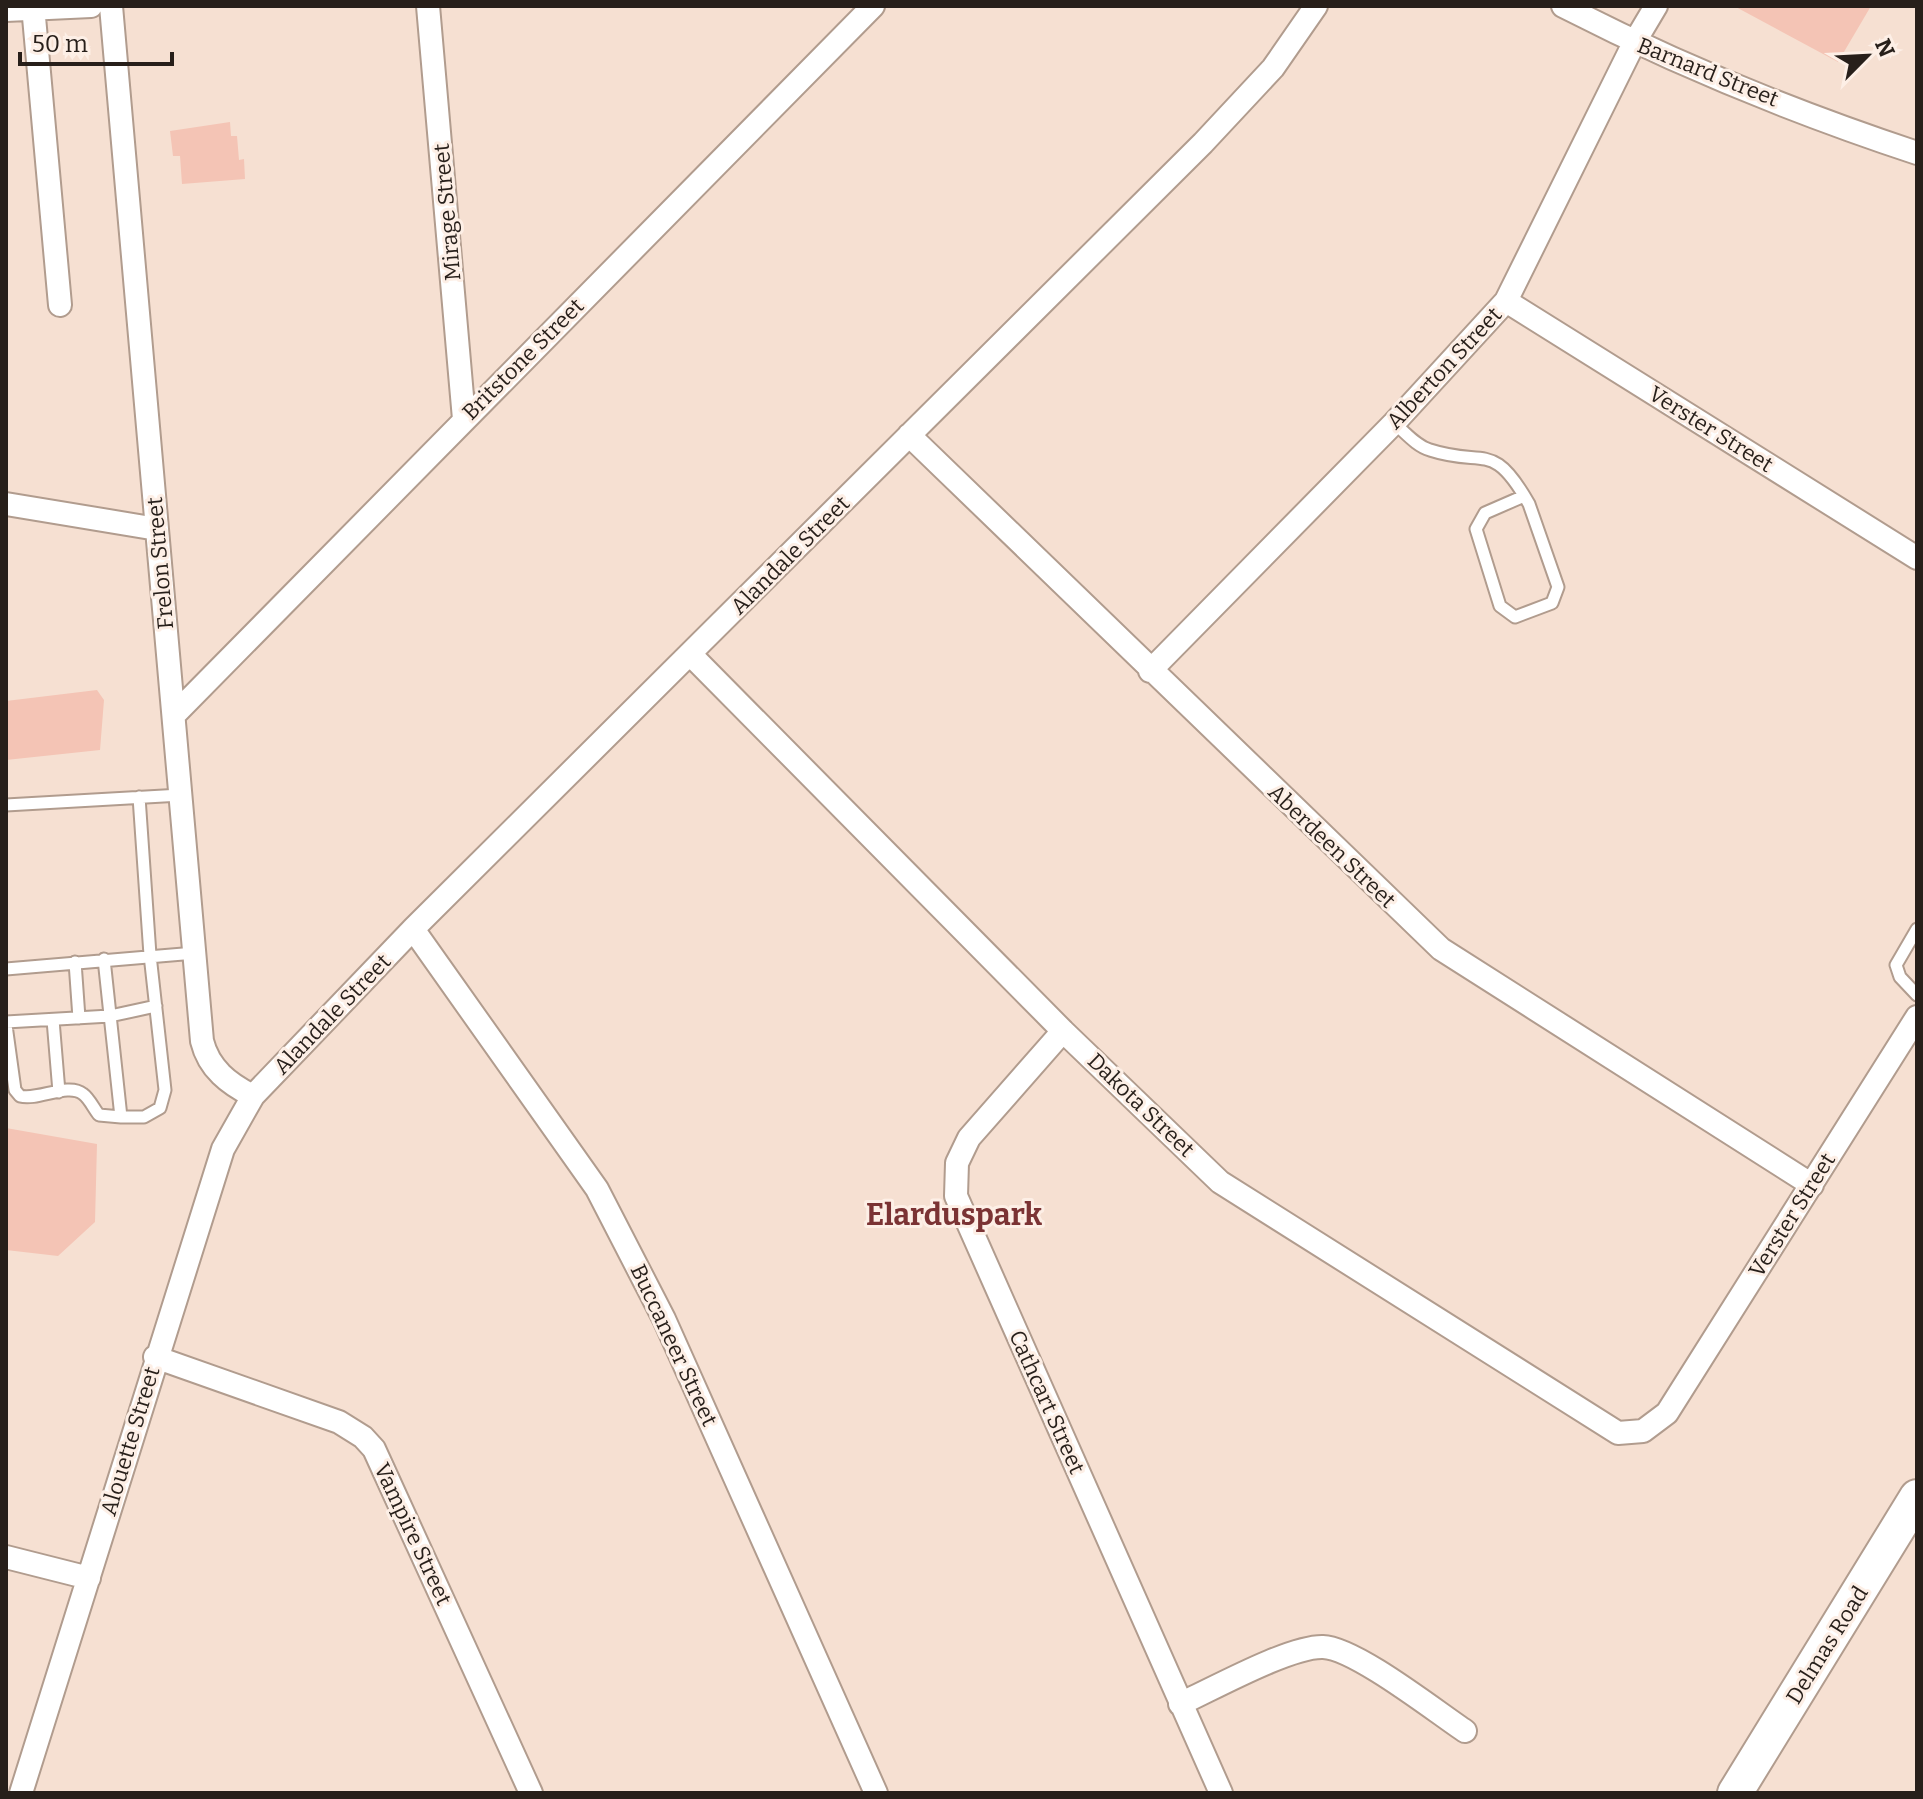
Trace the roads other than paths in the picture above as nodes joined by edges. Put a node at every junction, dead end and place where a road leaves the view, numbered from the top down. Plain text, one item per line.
1 (91, 6) edge
2 (111, 6) edge
3 (428, 6) edge
4 (873, 6) edge
5 (1316, 6) edge
6 (1563, 6) edge
7 (1656, 6) edge
8 (33, 8) edge
9 (6, 10) edge
10 (1634, 43) junction
11 (1857, 133) junction
12 (1917, 153) edge
13 (1917, 166) edge
14 (1506, 301) junction
15 (60, 305) dead end
16 (464, 419) junction
17 (1394, 423) junction
18 (909, 435) junction
19 (1524, 496) junction
20 (6, 504) edge
21 (157, 529) junction
22 (1917, 558) edge
23 (691, 655) junction
24 (1150, 671) junction
25 (175, 714) junction
26 (182, 795) junction
27 (139, 797) junction
28 (6, 805) edge
29 (413, 929) junction
30 (1917, 929) edge
31 (195, 953) junction
32 (150, 955) junction
33 (104, 959) junction
34 (75, 962) junction
35 (6, 969) edge
36 (1917, 995) edge
37 (156, 1006) junction
38 (110, 1016) junction
39 (1917, 1017) edge
40 (79, 1018) junction
41 (53, 1020) junction
42 (6, 1023) edge
43 (1063, 1031) junction
44 (59, 1092) junction
45 (253, 1096) junction
46 (121, 1117) junction
47 (1812, 1185) junction
48 (155, 1357) junction
49 (1667, 1413) joint
50 (1917, 1497) edge
51 (6, 1557) edge
52 (89, 1578) junction
53 (1180, 1704) junction
54 (1465, 1731) dead end
55 (21, 1793) edge
56 (531, 1793) edge
57 (876, 1793) edge
58 (1221, 1793) edge
59 (1735, 1793) edge

1 - 8 street
2 - 21 street, Frelon Street
3 - 16 street, Mirage Street
4 - 16 street, Britstone Street
5 - 18 street, Alandale Street
6 - 10 street, Barnard Street
7 - 10 street, Alberton Street
8 - 9 street
8 - 15 street
10 - 11 street, Barnard Street
10 - 14 street, Alberton Street
11 - 12 street, Barnard Street
11 - 13 street, Barnard Street
14 - 17 street, Alberton Street
14 - 22 street, Verster Street
16 - 25 street, Britstone Street
17 - 19 lane
17 - 24 street, Alberton Street
18 - 23 street, Alandale Street
18 - 24 street, Aberdeen Street
19 - 19 lane
20 - 21 street
21 - 25 street, Frelon Street
23 - 29 street, Alandale Street
23 - 43 street, Dakota Street
24 - 47 street, Aberdeen Street
25 - 26 street, Frelon Street
26 - 27 lane
26 - 31 street, Frelon Street
27 - 28 lane
27 - 32 lane
29 - 45 street, Alandale Street
29 - 57 street, Buccaneer Street
30 - 36 lane
31 - 32 lane
31 - 45 street, Frelon Street
32 - 33 lane
32 - 37 lane
33 - 34 lane
33 - 38 lane
34 - 35 lane
34 - 40 lane
37 - 38 lane
37 - 46 lane
38 - 40 lane
38 - 46 lane
39 - 47 street, Verster Street
40 - 41 lane
41 - 42 lane
41 - 44 lane
42 - 44 lane
43 - 49 street, Dakota Street
43 - 53 street, Cathcart Street
44 - 46 lane
45 - 48 street, Alouette Street
47 - 49 street, Verster Street
48 - 52 street, Alouette Street
48 - 56 street, Vampire Street
50 - 59 main road, Delmas Road
51 - 52 street
52 - 55 street, Alouette Street
53 - 54 street
53 - 58 street, Cathcart Street

